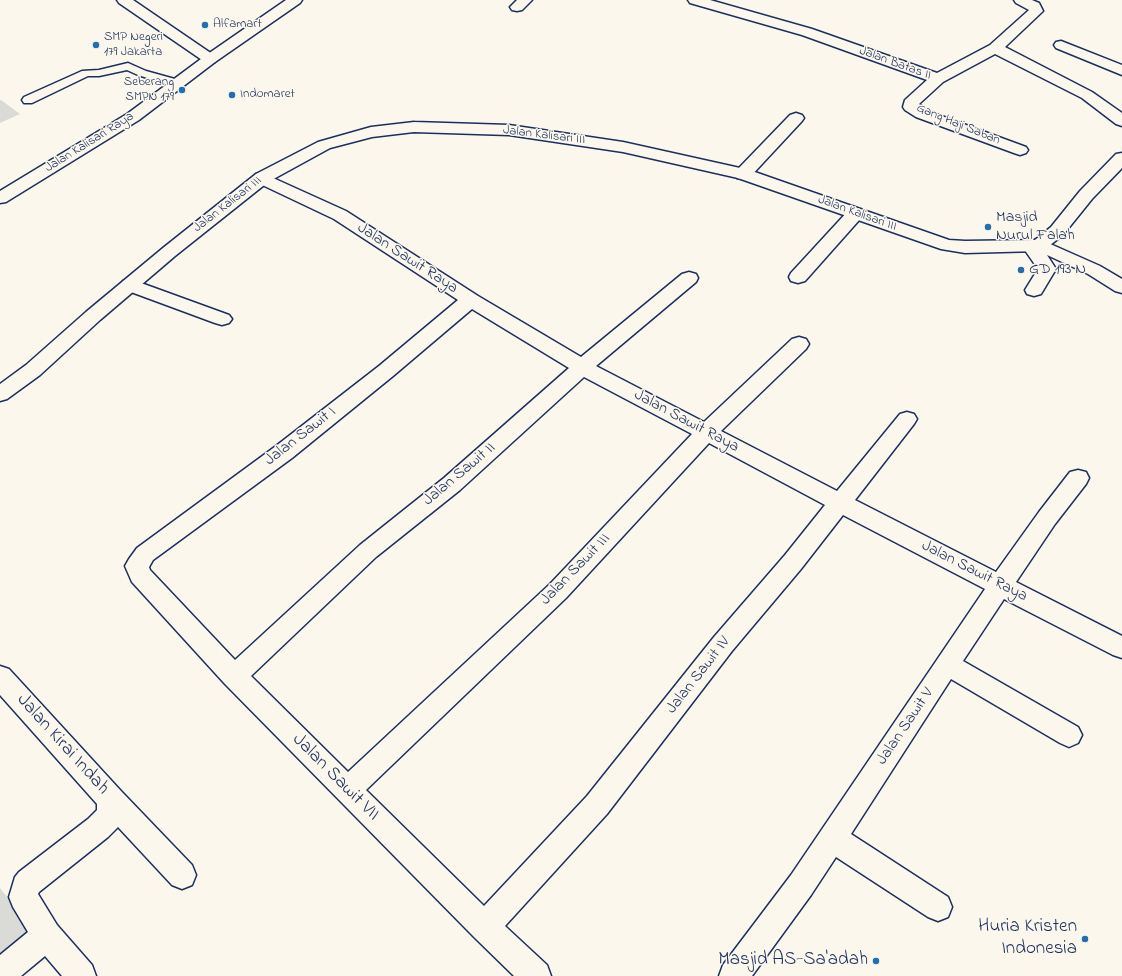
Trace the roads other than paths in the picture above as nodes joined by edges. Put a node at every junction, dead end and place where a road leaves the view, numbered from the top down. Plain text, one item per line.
1 (124, 0) edge
2 (295, 0) edge
3 (1021, 0) edge
4 (702, 1) edge
5 (1061, 44) dead end
6 (995, 48) junction
7 (210, 59) junction
8 (1122, 70) edge
9 (938, 79) junction
10 (178, 84) junction
11 (28, 100) dead end
12 (796, 118) dead end
13 (1122, 121) edge
14 (1020, 150) dead end
15 (1122, 158) edge
16 (743, 174) junction
17 (262, 178) junction
18 (0, 198) edge
19 (855, 214) junction
20 (1035, 246) junction
21 (798, 277) dead end
22 (689, 278) dead end
23 (130, 285) junction
24 (1122, 287) edge
25 (1034, 290) dead end
26 (471, 300) junction
27 (222, 319) dead end
28 (799, 344) dead end
29 (582, 367) junction
30 (0, 394) edge
31 (907, 419) dead end
32 (706, 433) junction
33 (1078, 478) dead end
34 (840, 503) junction
35 (140, 575) joint
36 (1000, 586) junction
37 (1122, 648) edge
38 (947, 664) junction
39 (234, 676) junction
40 (0, 677) edge
41 (1069, 735) dead end
42 (347, 790) junction
43 (111, 800) junction
44 (832, 838) junction
45 (182, 875) dead end
46 (938, 907) dead end
47 (484, 927) junction
48 (48, 935) junction
49 (0, 974) edge
50 (81, 976) edge
51 (536, 976) edge
52 (734, 976) edge

1 - 7 street
2 - 7 street, Jalan Kalisari Raya
3 - 6 street, Jalan Batas II
4 - 9 street, Jalan Batas II
5 - 8 street
6 - 9 street, Jalan Batas II
6 - 13 street
7 - 10 street, Jalan Kalisari Raya
9 - 14 street, Gang Haji Saban
10 - 11 lane
10 - 18 street, Jalan Kalisari Raya
12 - 16 street
15 - 20 street
16 - 17 street, Jalan Kalisari III
16 - 19 street, Jalan Kalisari III
17 - 23 street, Jalan Kalisari III
17 - 26 street, Jalan Sawit Raya
19 - 20 street, Jalan Kalisari III
19 - 21 street
20 - 24 street
20 - 25 street
22 - 29 street, Jalan Sawit II
23 - 27 street
23 - 30 street, Jalan Kalisari III
26 - 29 street, Jalan Sawit Raya
26 - 35 street, Jalan Sawit I
28 - 32 street, Jalan Sawit III
29 - 32 street, Jalan Sawit Raya
29 - 39 street, Jalan Sawit II
31 - 34 street, Jalan Sawit IV
32 - 34 street, Jalan Sawit Raya
32 - 42 street, Jalan Sawit III
33 - 36 street, Jalan Sawit V
34 - 36 street, Jalan Sawit Raya
34 - 47 street, Jalan Sawit IV
35 - 39 street, Jalan Sawit VII
36 - 37 street, Jalan Sawit Raya
36 - 38 street, Jalan Sawit V
38 - 41 street
38 - 44 street, Jalan Sawit V
39 - 42 street, Jalan Sawit VII
40 - 43 street, Jalan Kirai Indah
42 - 47 street, Jalan Sawit VII
43 - 45 street
43 - 48 street, Jalan Kirai Indah
44 - 46 street
44 - 52 street, Jalan Sawit V
47 - 51 street, Jalan Sawit VII
48 - 49 street
48 - 50 street, Jalan Kirai Indah

